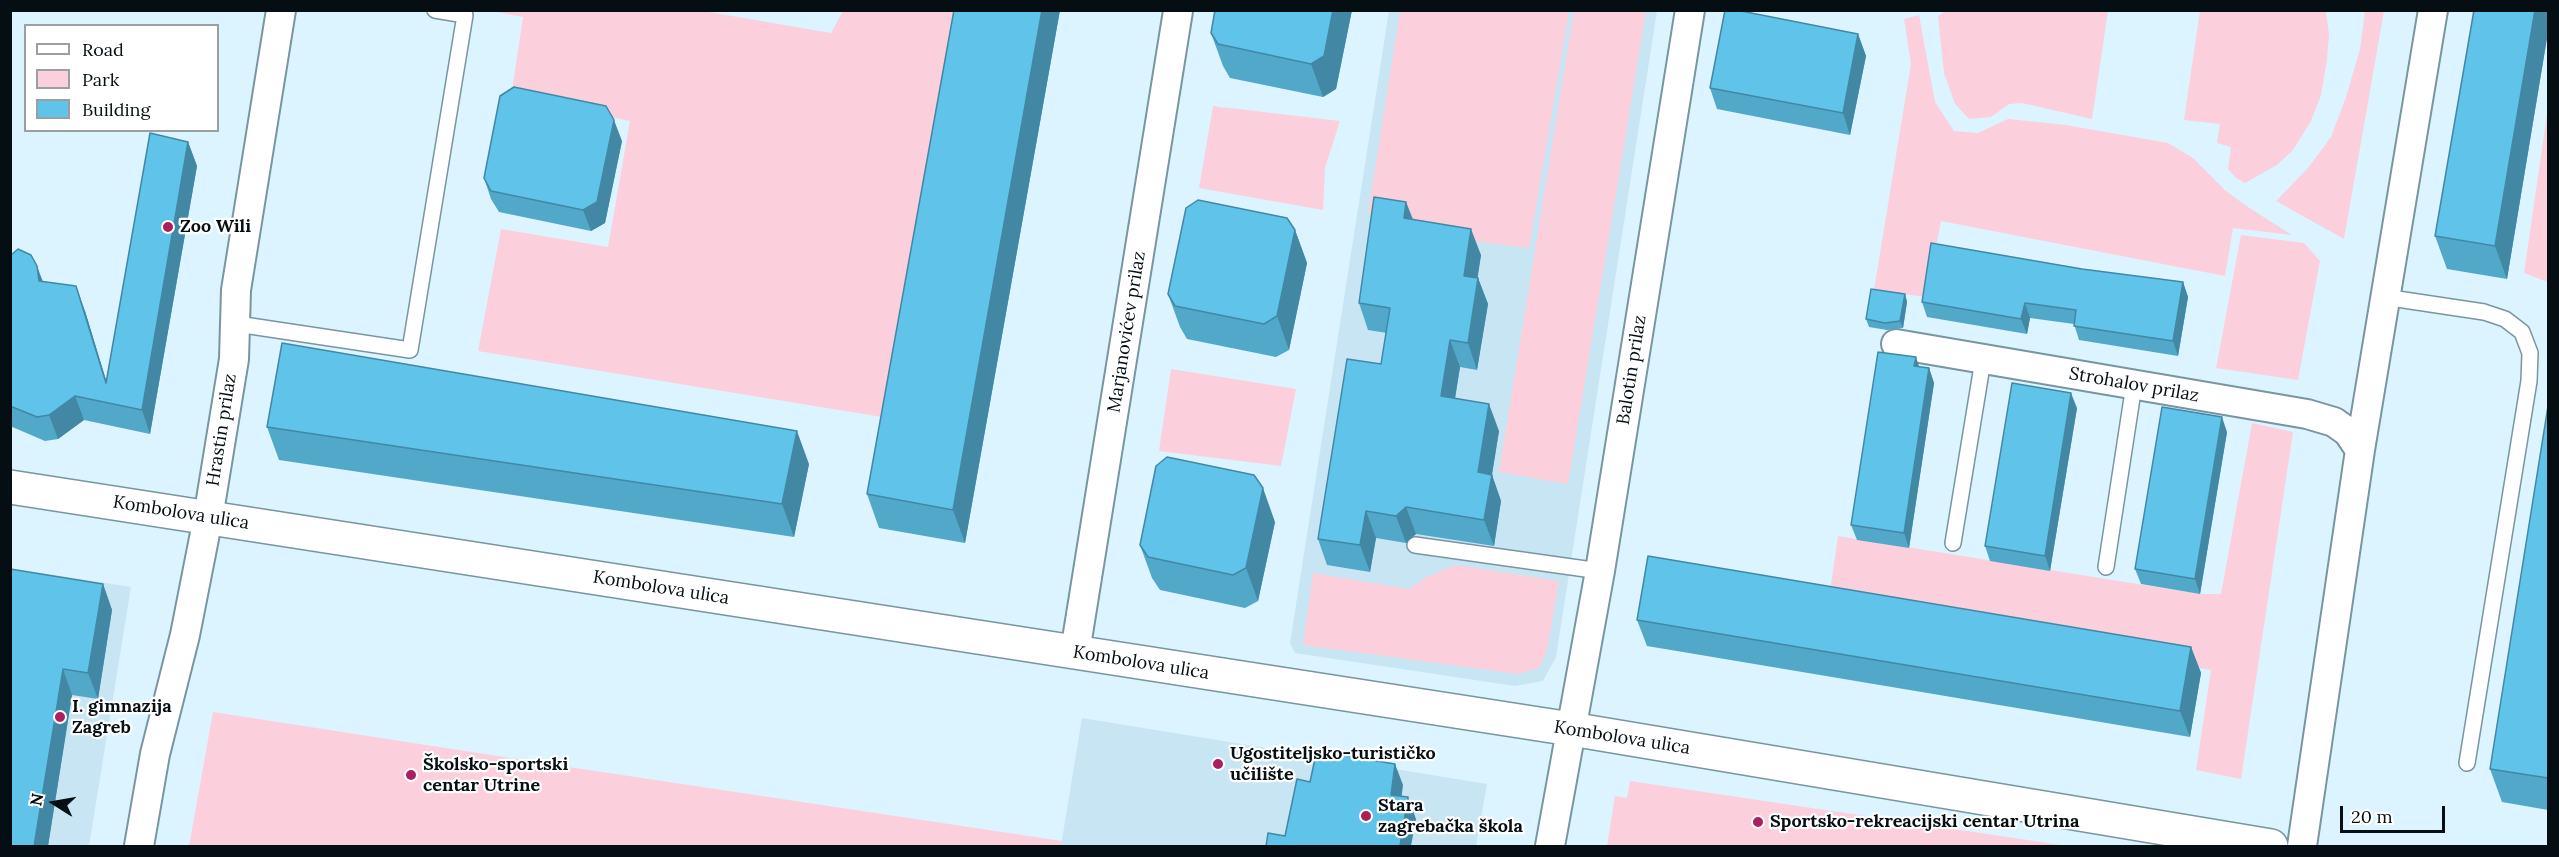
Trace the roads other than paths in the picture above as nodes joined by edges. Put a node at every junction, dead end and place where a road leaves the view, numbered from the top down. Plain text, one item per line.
1 (281, 10) edge
2 (435, 10) edge
3 (1690, 10) edge
4 (2433, 10) edge
5 (1178, 11) edge
6 (2384, 297) junction
7 (237, 324) junction
8 (1896, 344) dead end
9 (1983, 360) junction
10 (2134, 385) junction
11 (2360, 450) junction
12 (10, 487) edge
13 (208, 518) junction
14 (1953, 543) dead end
15 (1415, 545) dead end
16 (2106, 567) dead end
17 (1599, 571) junction
18 (1074, 652) junction
19 (1571, 729) junction
20 (2467, 763) dead end
21 (139, 846) edge
22 (1550, 846) edge
23 (2271, 846) edge
24 (2302, 846) edge

1 - 7 street, Hrastin prilaz
2 - 7 lane
3 - 17 street, Balotin prilaz
4 - 6 street
5 - 18 street, Marjanovićev prilaz
6 - 11 street
6 - 20 lane
7 - 13 street, Hrastin prilaz
8 - 9 street, Strohalov prilaz
9 - 10 street, Strohalov prilaz
9 - 14 lane
10 - 11 street, Strohalov prilaz
10 - 16 lane
11 - 24 street
12 - 13 street, Kombolova ulica
13 - 18 street, Kombolova ulica
13 - 21 street, Hrastin prilaz
15 - 17 lane
17 - 19 street, Balotin prilaz
18 - 19 street, Kombolova ulica
19 - 22 street, Balotin prilaz
19 - 23 street, Kombolova ulica

